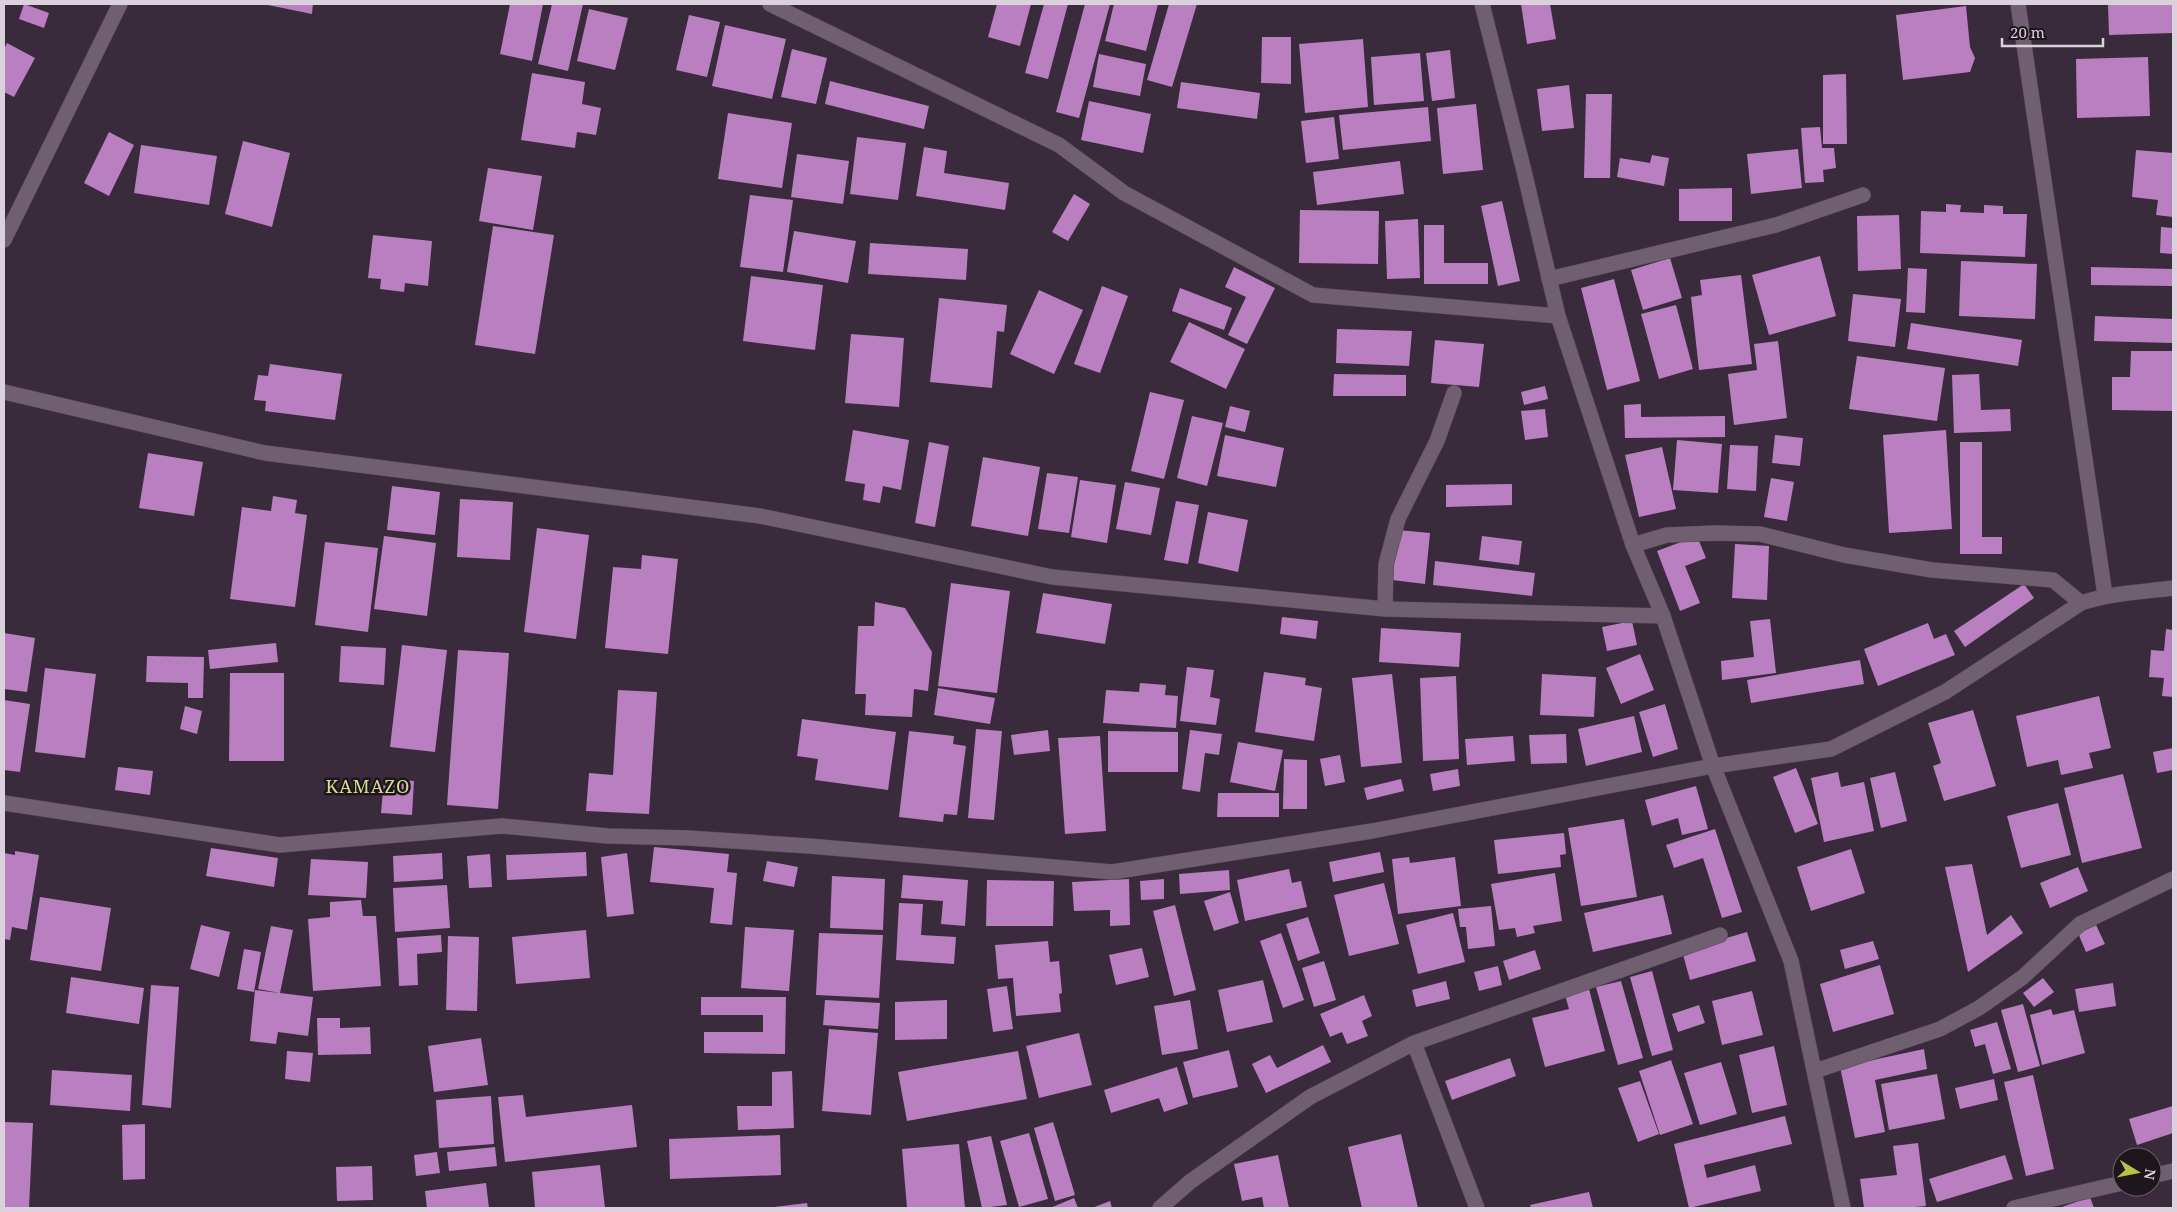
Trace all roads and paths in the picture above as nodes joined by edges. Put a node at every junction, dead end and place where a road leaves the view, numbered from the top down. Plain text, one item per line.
1 (120, 4) edge
2 (770, 4) edge
3 (1482, 4) edge
4 (2018, 4) edge
5 (1863, 195) dead end
6 (4, 240) edge
7 (1549, 279) junction
8 (1558, 316) junction
9 (4, 392) edge
10 (1454, 393) dead end
11 (1633, 545) junction
12 (2173, 588) edge
13 (2105, 595) junction
14 (2081, 603) junction
15 (1385, 609) junction
16 (1663, 616) junction
17 (1713, 766) junction
18 (4, 803) edge
19 (2173, 879) edge
20 (1720, 935) dead end
21 (1414, 1043) junction
22 (1814, 1071) junction
23 (2112, 1185) edge
24 (1160, 1208) edge
25 (1477, 1208) edge
26 (1843, 1208) edge
27 (2014, 1208) edge

1 - 6 street
2 - 8 street
3 - 7 street
4 - 13 street
5 - 7 street
7 - 8 street
8 - 11 street
9 - 15 street
10 - 15 street
11 - 14 street
11 - 16 street
12 - 13 street
13 - 14 street
14 - 17 street
15 - 16 street
16 - 17 street
17 - 18 street
17 - 22 street
19 - 22 street
20 - 21 street
21 - 24 street
21 - 25 street
22 - 26 street
23 - 27 street

